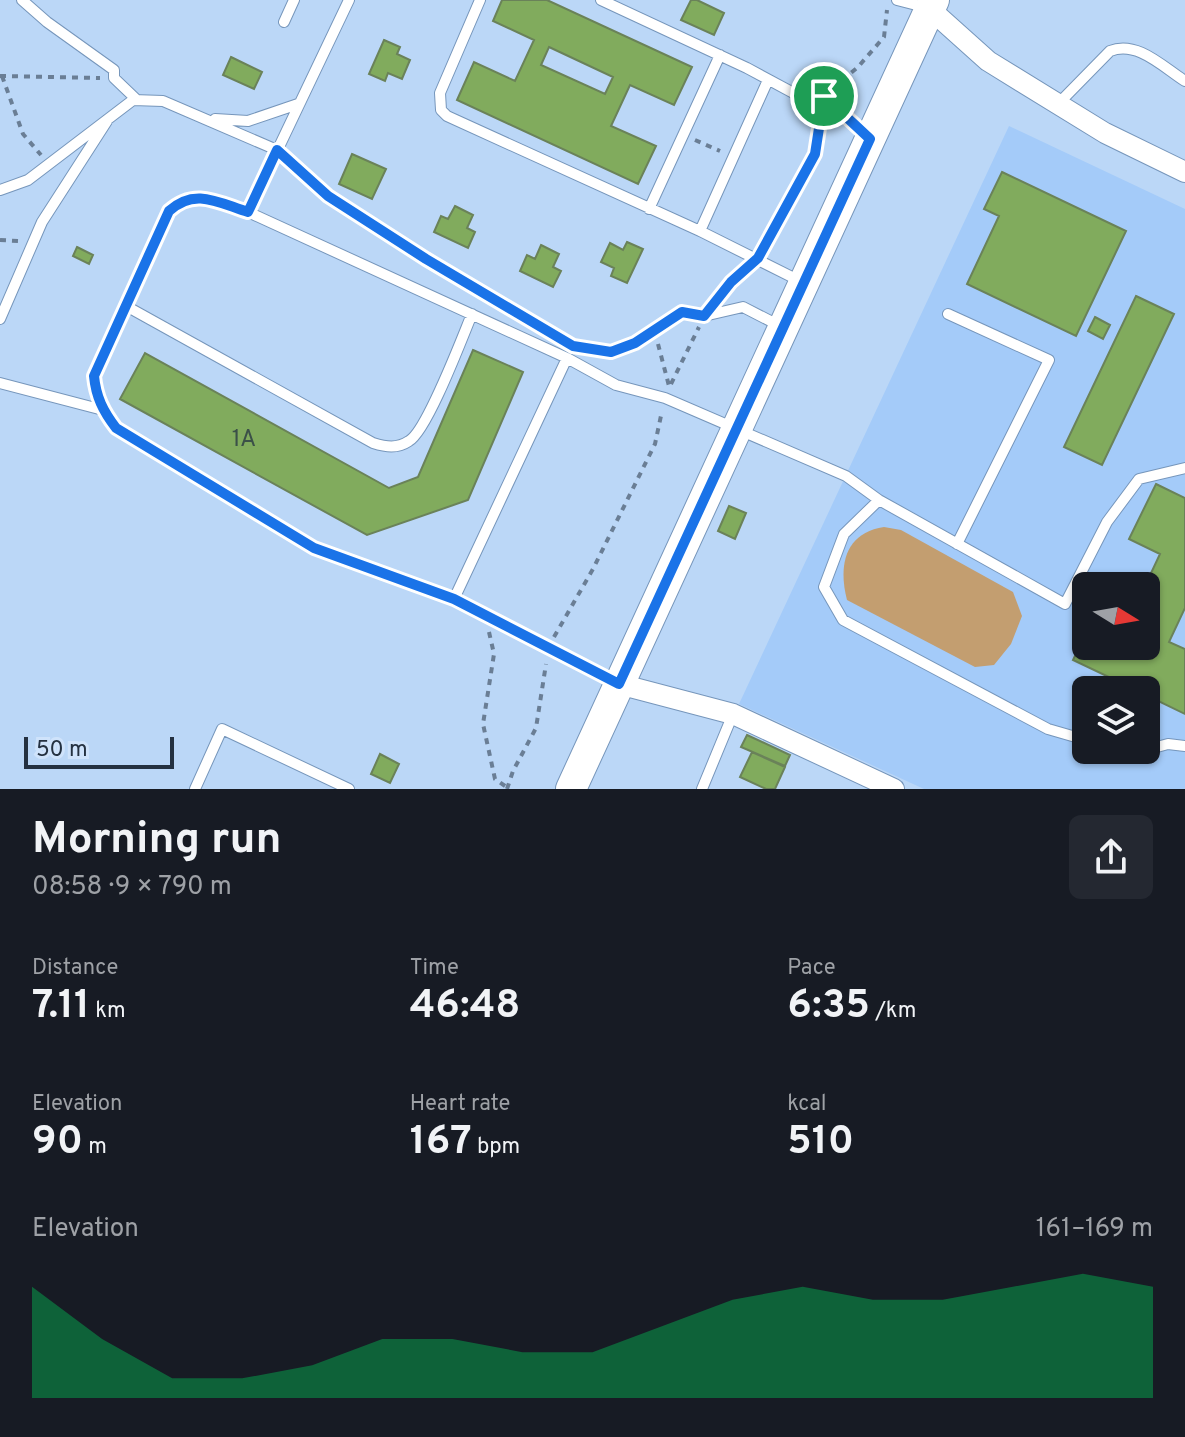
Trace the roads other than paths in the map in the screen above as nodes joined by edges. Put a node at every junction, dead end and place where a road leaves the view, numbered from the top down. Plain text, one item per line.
1 (22, 0) edge
2 (294, 0) edge
3 (349, 0) edge
4 (480, 0) edge
5 (601, 0) edge
6 (897, 0) edge
7 (932, 4) edge
8 (284, 22) dead end
9 (720, 55) junction
10 (768, 80) junction
11 (1185, 81) edge
12 (137, 100) junction
13 (298, 104) junction
14 (1058, 104) junction
15 (111, 115) junction
16 (205, 119) junction
17 (870, 139) junction
18 (277, 150) junction
19 (1185, 172) edge
20 (0, 190) edge
21 (649, 209) junction
22 (248, 212) junction
23 (700, 231) junction
24 (804, 283) junction
25 (126, 306) junction
26 (472, 314) junction
27 (948, 314) dead end
28 (0, 319) edge
29 (783, 328) junction
30 (567, 358) junction
31 (0, 383) edge
32 (103, 410) junction
33 (738, 428) junction
34 (1185, 468) edge
35 (879, 500) junction
36 (957, 544) junction
37 (454, 599) junction
38 (619, 684) junction
39 (733, 714) junction
40 (1072, 736) edge
41 (1160, 746) edge
42 (1185, 746) edge
43 (195, 789) edge
44 (349, 789) edge
45 (571, 789) edge
46 (702, 789) edge
47 (894, 789) edge

1 - 12 lane
2 - 8 lane
3 - 13 lane
4 - 21 lane
5 - 9 lane
6 - 7 lane
7 - 14 street
7 - 17 main road
9 - 10 lane
9 - 21 lane
10 - 17 lane
10 - 23 lane
11 - 14 lane
12 - 15 lane
12 - 16 lane
13 - 16 lane
13 - 18 lane
14 - 19 street
15 - 20 lane
15 - 28 lane
16 - 18 lane
17 - 24 main road
18 - 22 lane
18 - 29 lane
21 - 23 lane
22 - 25 lane
22 - 26 lane
23 - 24 lane
24 - 29 main road
25 - 26 lane
25 - 32 lane
26 - 30 lane
27 - 36 lane
29 - 33 main road
30 - 33 lane
30 - 37 lane
31 - 32 lane
32 - 37 lane
33 - 35 lane
33 - 38 main road
34 - 36 lane
35 - 36 lane
35 - 40 lane
37 - 38 lane
38 - 39 street
38 - 45 main road
39 - 46 lane
39 - 47 street
41 - 42 lane
43 - 44 lane

